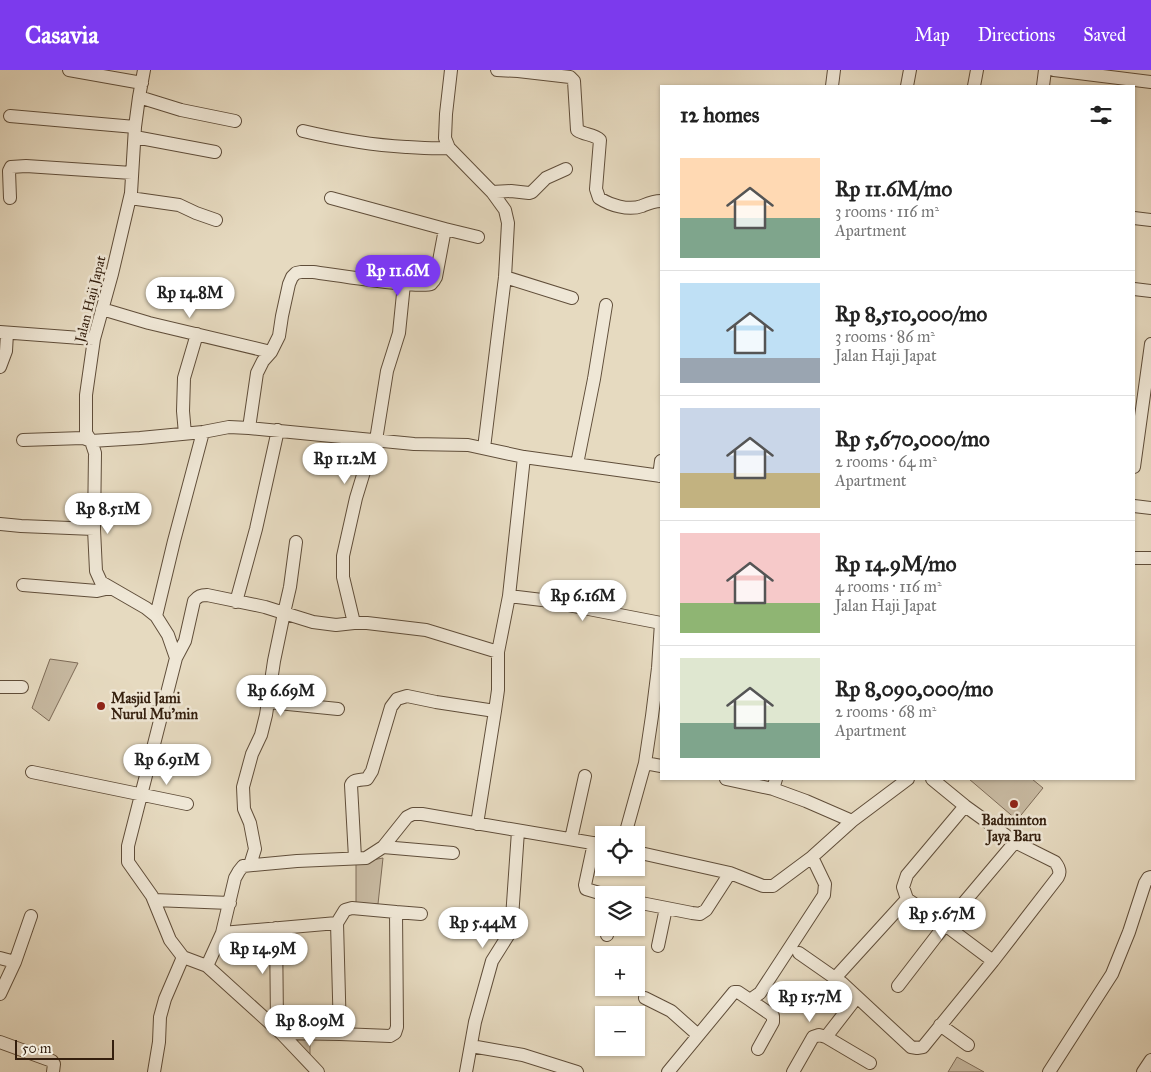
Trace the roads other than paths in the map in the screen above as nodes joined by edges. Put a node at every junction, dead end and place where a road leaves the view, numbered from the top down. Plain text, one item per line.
1 (70, 70) edge
2 (144, 70) edge
3 (450, 70) edge
4 (497, 70) edge
5 (834, 70) edge
6 (910, 70) edge
7 (977, 70) edge
8 (1045, 70) edge
9 (1054, 70) edge
10 (1115, 78) edge
11 (1151, 82) edge
12 (142, 83) junction
13 (832, 85) edge
14 (907, 85) edge
15 (974, 85) edge
16 (1043, 85) edge
17 (139, 96) junction
18 (10, 116) dead end
19 (235, 121) dead end
20 (303, 131) dead end
21 (135, 132) junction
22 (449, 148) junction
23 (215, 152) dead end
24 (566, 169) dead end
25 (132, 173) junction
26 (492, 192) junction
27 (10, 198) dead end
28 (130, 198) junction
29 (331, 198) dead end
30 (660, 201) edge
31 (1135, 218) edge
32 (216, 220) dead end
33 (1151, 220) edge
34 (445, 229) junction
35 (478, 237) dead end
36 (505, 277) junction
37 (404, 284) junction
38 (1135, 289) edge
39 (1151, 291) edge
40 (572, 298) dead end
41 (606, 305) dead end
42 (102, 309) junction
43 (4, 333) edge
44 (196, 334) junction
45 (94, 339) junction
46 (1151, 344) edge
47 (271, 352) junction
48 (0, 365) edge
49 (249, 428) junction
50 (278, 430) junction
51 (203, 432) junction
52 (185, 434) junction
53 (23, 440) dead end
54 (376, 440) junction
55 (91, 441) junction
56 (484, 448) junction
57 (524, 457) junction
58 (1135, 460) edge
59 (577, 464) junction
60 (660, 476) edge
61 (1135, 506) edge
62 (1151, 508) edge
63 (0, 524) edge
64 (94, 529) junction
65 (296, 542) dead end
66 (1135, 558) edge
67 (1151, 558) edge
68 (23, 585) dead end
69 (110, 588) junction
70 (509, 596) junction
71 (236, 602) junction
72 (284, 613) junction
73 (156, 616) junction
74 (354, 623) junction
75 (660, 623) edge
76 (660, 638) edge
77 (498, 652) junction
78 (176, 658) junction
79 (0, 687) edge
80 (22, 687) dead end
81 (268, 702) junction
82 (338, 709) dead end
83 (495, 710) junction
84 (645, 763) junction
85 (660, 766) edge
86 (32, 772) dead end
87 (585, 776) dead end
88 (736, 780) edge
89 (907, 780) edge
90 (933, 780) edge
91 (774, 784) edge
92 (141, 795) junction
93 (187, 804) dead end
94 (965, 806) junction
95 (852, 821) junction
96 (477, 824) junction
97 (628, 826) edge
98 (518, 831) junction
99 (571, 839) junction
100 (1015, 842) junction
101 (595, 843) edge
102 (383, 847) junction
103 (453, 853) dead end
104 (645, 854) edge
105 (595, 856) edge
106 (812, 856) junction
107 (355, 858) junction
108 (250, 865) junction
109 (730, 873) junction
110 (1151, 877) edge
111 (595, 892) edge
112 (907, 899) junction
113 (154, 900) junction
114 (230, 903) junction
115 (645, 904) edge
116 (666, 908) junction
117 (396, 912) junction
118 (421, 914) dead end
119 (31, 916) dead end
120 (337, 923) junction
121 (945, 925) junction
122 (276, 928) junction
123 (222, 933) junction
124 (658, 946) dead end
125 (799, 953) dead end
126 (183, 957) junction
127 (0, 958) edge
128 (993, 961) junction
129 (15, 962) junction
130 (207, 966) junction
131 (835, 978) junction
132 (898, 986) dead end
133 (0, 994) edge
134 (857, 997) junction
135 (645, 998) dead end
136 (750, 1000) junction
137 (940, 1025) junction
138 (279, 1027) junction
139 (340, 1034) junction
140 (698, 1035) junction
141 (826, 1037) junction
142 (0, 1042) edge
143 (968, 1045) dead end
144 (471, 1046) junction
145 (758, 1049) dead end
146 (870, 1063) dead end
147 (574, 1071) edge
148 (53, 1072) edge
149 (154, 1072) edge
150 (318, 1072) edge
151 (466, 1072) edge
152 (668, 1072) edge
153 (793, 1072) edge
154 (1049, 1072) edge

1 - 12 street
2 - 12 street, Jalan Haji Japat
3 - 22 street
4 - 30 street
5 - 13 street
6 - 14 street
7 - 15 street
8 - 16 street
9 - 10 street
10 - 11 street
12 - 17 street, Jalan Haji Japat
17 - 19 street
17 - 21 street, Jalan Haji Japat
18 - 21 street
20 - 22 street
21 - 23 street
21 - 25 street, Jalan Haji Japat
22 - 26 street
24 - 26 street
25 - 27 street
25 - 28 street, Jalan Haji Japat
26 - 36 street
28 - 32 street
28 - 42 street, Jalan Haji Japat
29 - 34 street
31 - 33 street
34 - 35 street
34 - 37 street
36 - 40 street
36 - 56 street
37 - 47 street
37 - 54 street
38 - 39 street
41 - 59 street
42 - 44 street
42 - 45 street, Jalan Haji Japat
43 - 45 street
43 - 48 street
44 - 47 street
44 - 52 street
45 - 55 street, Jalan Haji Japat
46 - 58 street
47 - 49 street
49 - 50 street
49 - 51 street
50 - 54 street
50 - 71 street
51 - 52 street
51 - 73 street
52 - 55 street
53 - 55 street
54 - 56 street
54 - 74 street
55 - 64 street, Jalan Haji Japat
56 - 57 street
57 - 59 street
57 - 70 street
59 - 60 street
61 - 62 street
63 - 64 street
64 - 69 street, Jalan Haji Japat
65 - 72 street
66 - 67 street
68 - 69 street
69 - 73 street, Jalan Haji Japat
70 - 75 street
70 - 77 street
71 - 72 street
71 - 78 street
72 - 74 street
72 - 81 street
73 - 78 street, Jalan Haji Japat
74 - 77 street
76 - 84 street
77 - 83 street
78 - 92 street
79 - 80 street
81 - 82 street
81 - 108 street
83 - 96 street
83 - 107 street
84 - 85 street
84 - 97 street
86 - 92 street
87 - 99 street
88 - 91 street
89 - 95 street
90 - 94 street
91 - 95 street
92 - 93 street
92 - 113 street
94 - 100 street
94 - 112 street
95 - 106 street
96 - 98 street
96 - 102 street
98 - 99 street
98 - 144 street
99 - 101 street
100 - 121 street
100 - 128 street
102 - 103 street
102 - 107 street
104 - 109 street
105 - 111 street
106 - 109 street
106 - 136 street
107 - 108 street
108 - 114 street
109 - 116 street
110 - 154 street
112 - 121 street
112 - 131 street
113 - 114 street
113 - 126 street
114 - 123 street
115 - 116 street
116 - 124 street
117 - 118 street
117 - 120 street
117 - 139 street
119 - 129 street
120 - 122 street
120 - 139 street
121 - 128 street
121 - 132 street
122 - 123 street
122 - 138 street
123 - 130 street
125 - 131 street
126 - 130 street
126 - 149 street
127 - 129 street
128 - 137 street
129 - 133 street
130 - 138 street
131 - 134 street
134 - 137 street
134 - 141 street
135 - 140 street
136 - 140 street
136 - 145 street
137 - 143 street
138 - 139 street
138 - 150 street
140 - 152 street
141 - 146 street
141 - 153 street
142 - 148 street
144 - 147 street
144 - 151 street

